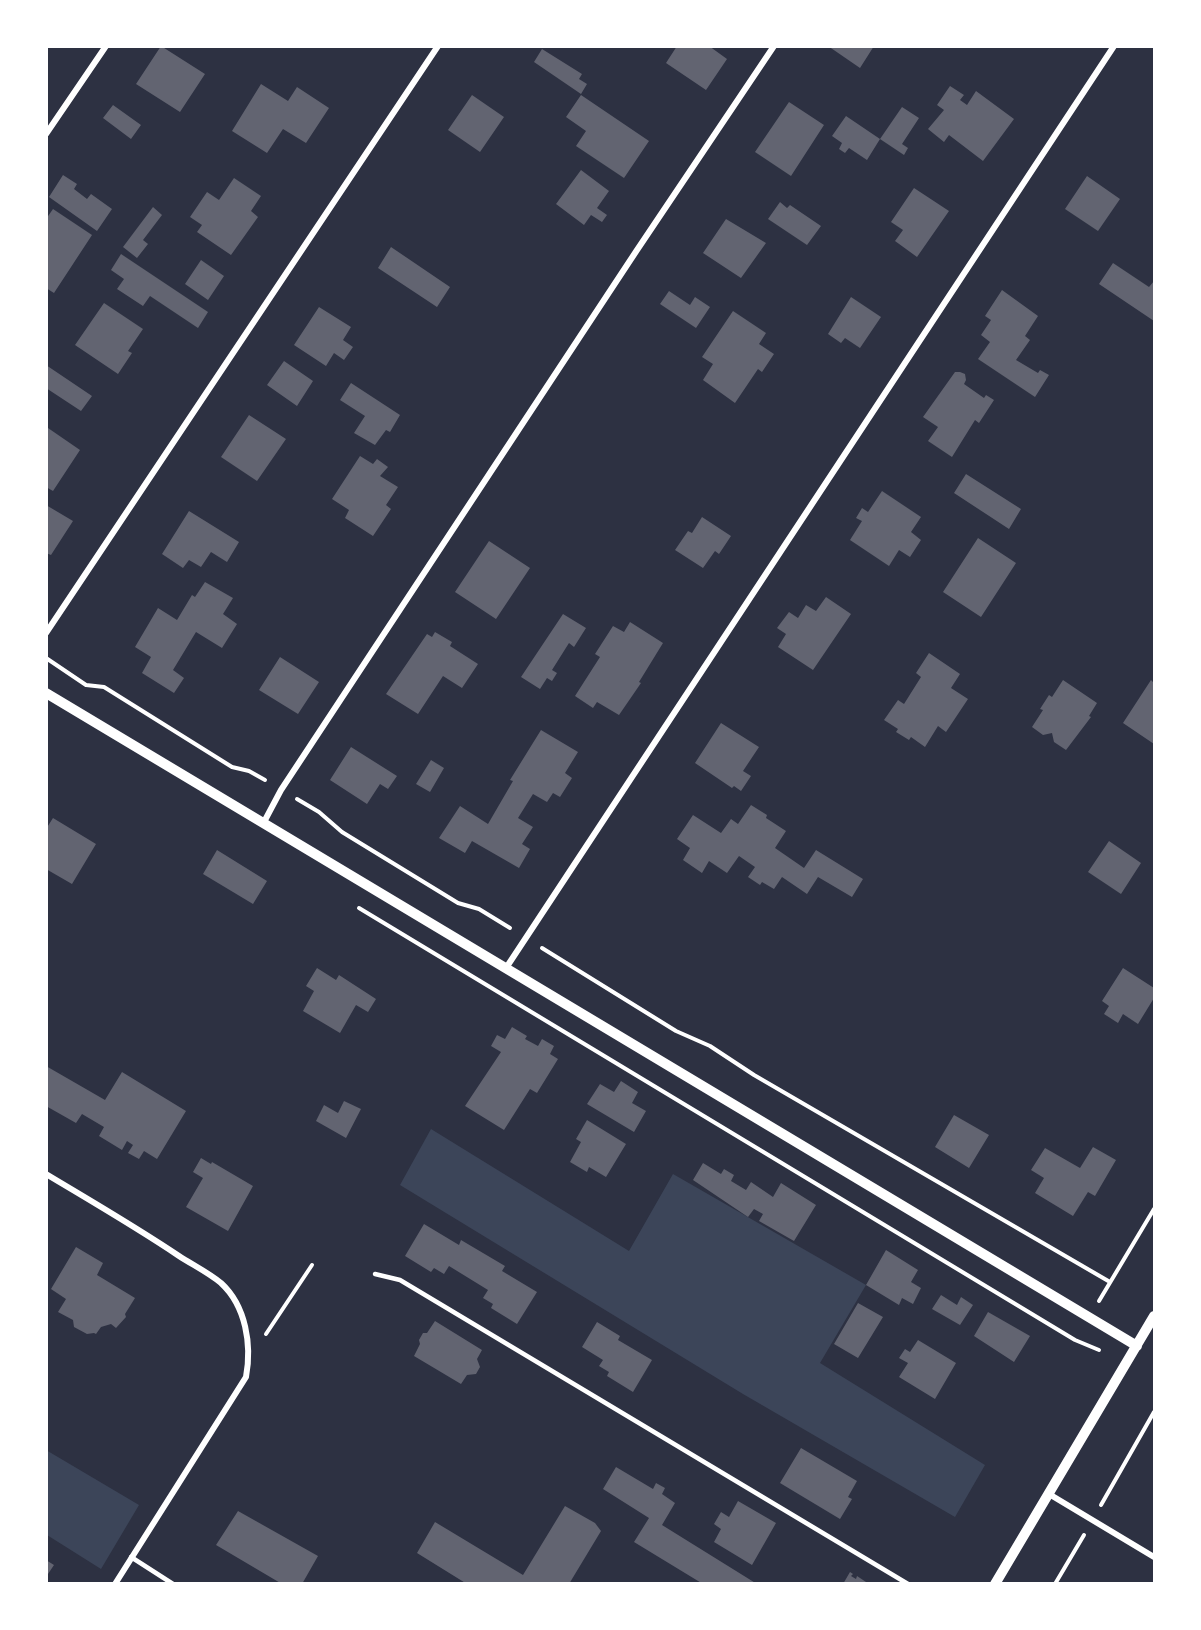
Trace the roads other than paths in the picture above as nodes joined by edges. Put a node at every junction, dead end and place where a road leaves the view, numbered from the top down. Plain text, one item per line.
1 (106, 46) edge
2 (438, 46) edge
3 (774, 46) edge
4 (1114, 46) edge
5 (46, 134) edge
6 (46, 633) edge
7 (46, 693) edge
8 (264, 822) junction
9 (506, 968) junction
10 (46, 1174) edge
11 (375, 1274) dead end
12 (1155, 1316) edge
13 (1137, 1346) junction
14 (1049, 1494) junction
15 (131, 1557) junction
16 (1155, 1557) edge
17 (115, 1584) edge
18 (173, 1584) edge
19 (908, 1584) edge
20 (995, 1584) edge

1 - 5 street
2 - 6 street
3 - 8 street
4 - 9 street
7 - 8 street
8 - 9 street
9 - 13 street
10 - 15 street
11 - 19 lane
12 - 13 street
13 - 14 street
14 - 16 street
14 - 20 street
15 - 17 street
15 - 18 lane

